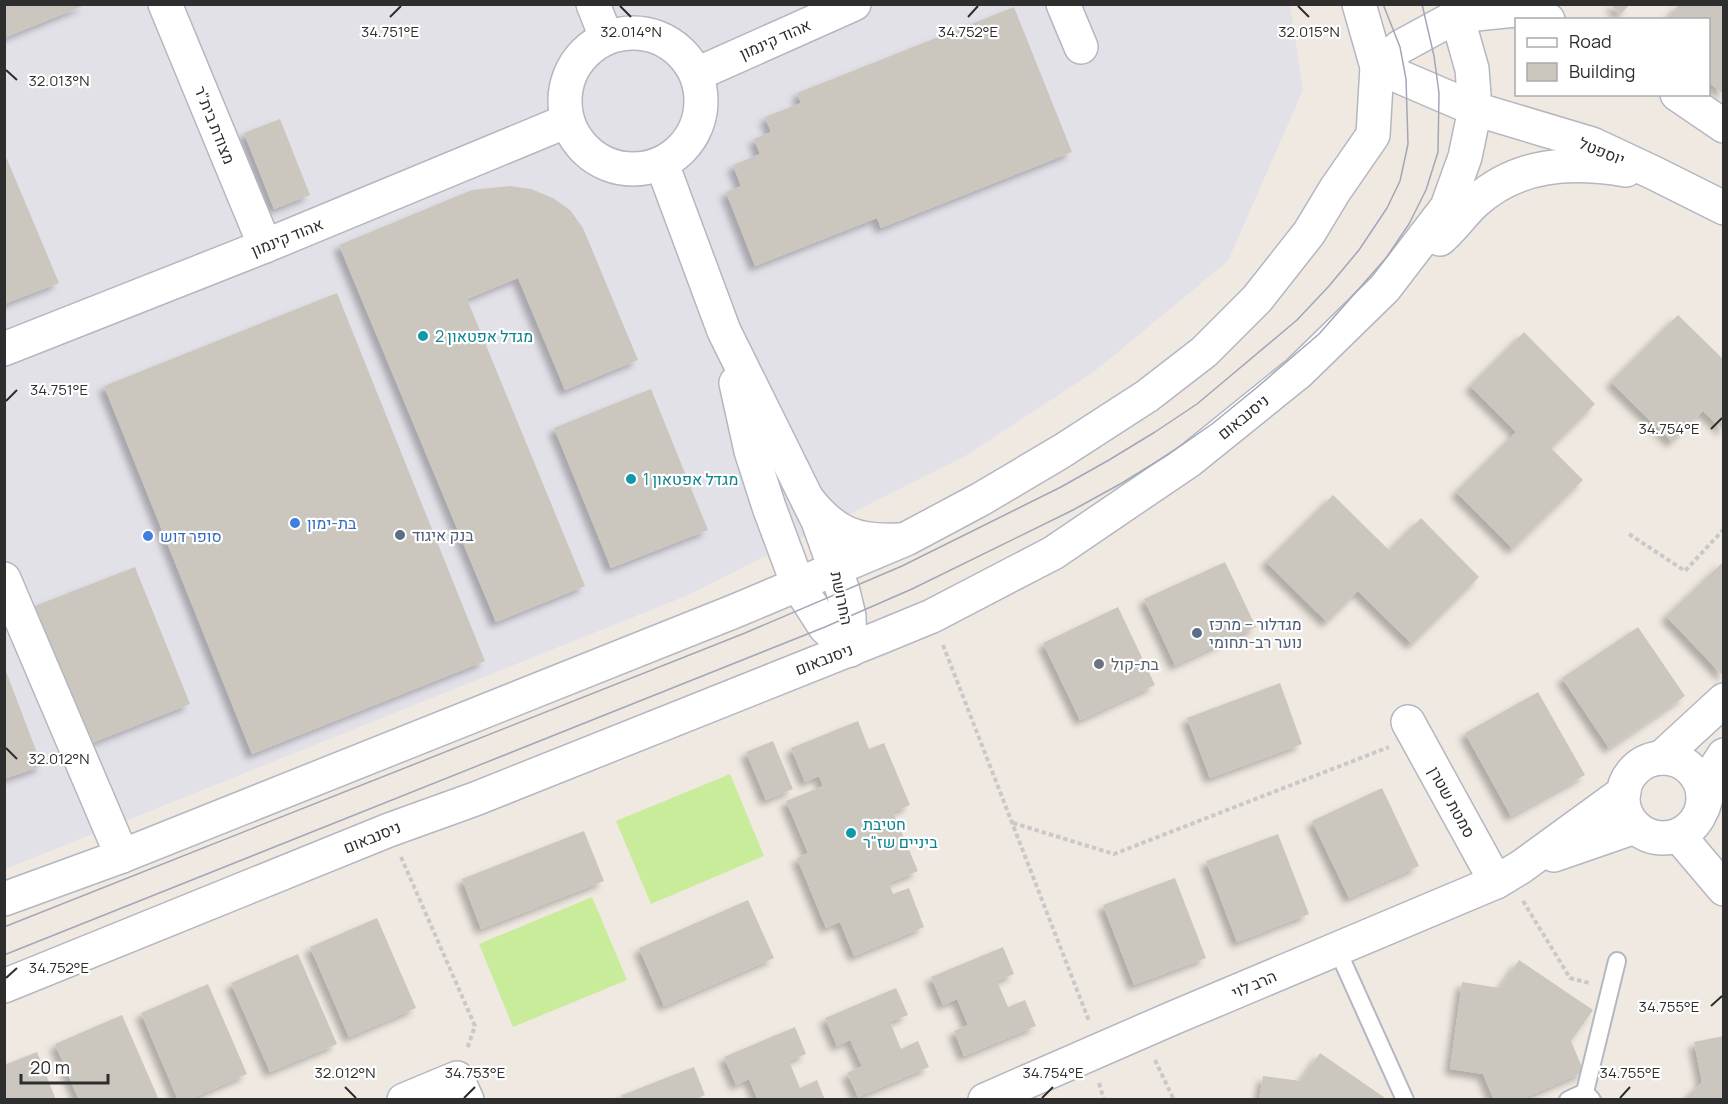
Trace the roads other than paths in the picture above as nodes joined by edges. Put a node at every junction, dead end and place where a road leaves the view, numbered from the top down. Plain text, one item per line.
1 (165, 4) edge
2 (593, 4) edge
3 (854, 4) edge
4 (1064, 4) edge
5 (1359, 4) edge
6 (1455, 10) edge
7 (1541, 18) edge
8 (606, 37) junction
9 (1081, 46) dead end
10 (1377, 67) junction
11 (697, 74) junction
12 (1680, 96) edge
13 (1475, 109) junction
14 (567, 121) junction
15 (1724, 126) edge
16 (662, 164) junction
17 (1654, 173) junction
18 (1724, 208) edge
19 (265, 246) junction
20 (1385, 288) junction
21 (724, 332) junction
22 (4, 349) edge
23 (808, 500) junction
24 (906, 539) junction
25 (836, 569) junction
26 (4, 579) edge
27 (798, 585) junction
28 (850, 650) junction
29 (1724, 700) edge
30 (1412, 729) road end
31 (1724, 755) edge
32 (1661, 758) junction
33 (1623, 792) junction
34 (1692, 822) junction
35 (1635, 827) junction
36 (1724, 853) edge
37 (122, 856) junction
38 (1508, 875) junction
39 (1724, 889) edge
40 (4, 899) edge
41 (1337, 949) junction
42 (1617, 961) dead end
43 (4, 986) edge
44 (1588, 1096) edge
45 (404, 1100) edge
46 (467, 1100) edge
47 (985, 1100) edge
48 (1405, 1100) edge
49 (1568, 1100) edge

1 - 19 main road, מצודת בית"ר
2 - 8 main road
3 - 11 main road, אהוד קינמון
4 - 9 main road
5 - 10 main road
6 - 7 main road
6 - 10 main road
6 - 13 main road
8 - 11 main road
8 - 14 main road
10 - 13 main road, יוספטל
10 - 24 main road
11 - 16 main road
12 - 15 main road
13 - 17 main road, יוספטל
13 - 20 main road, ניסנבאום
14 - 16 main road
14 - 19 main road, אהוד קינמון
16 - 21 main road, החרושת
17 - 18 main road, יוספטל
17 - 20 main road
19 - 22 main road, אהוד קינמון
20 - 28 main road, ניסנבאום
21 - 23 main road, החרושת
21 - 27 main road, החרושת
23 - 24 main road
23 - 25 main road, החרושת
24 - 25 main road
25 - 27 main road
25 - 28 main road, החרושת
26 - 37 main road
27 - 28 main road, החרושת
27 - 37 main road
28 - 43 main road, ניסנבאום
29 - 32 main road
30 - 38 main road, סמטת שטרן
31 - 34 main road
32 - 33 main road
32 - 34 main road
33 - 35 main road
33 - 38 main road, הרב לוי
34 - 35 main road
34 - 36 main road
34 - 39 main road
35 - 38 main road, הרב לוי
37 - 40 main road
38 - 41 main road, הרב לוי
41 - 47 main road, הרב לוי
41 - 48 lane
42 - 44 lane
44 - 49 lane
45 - 46 main road

